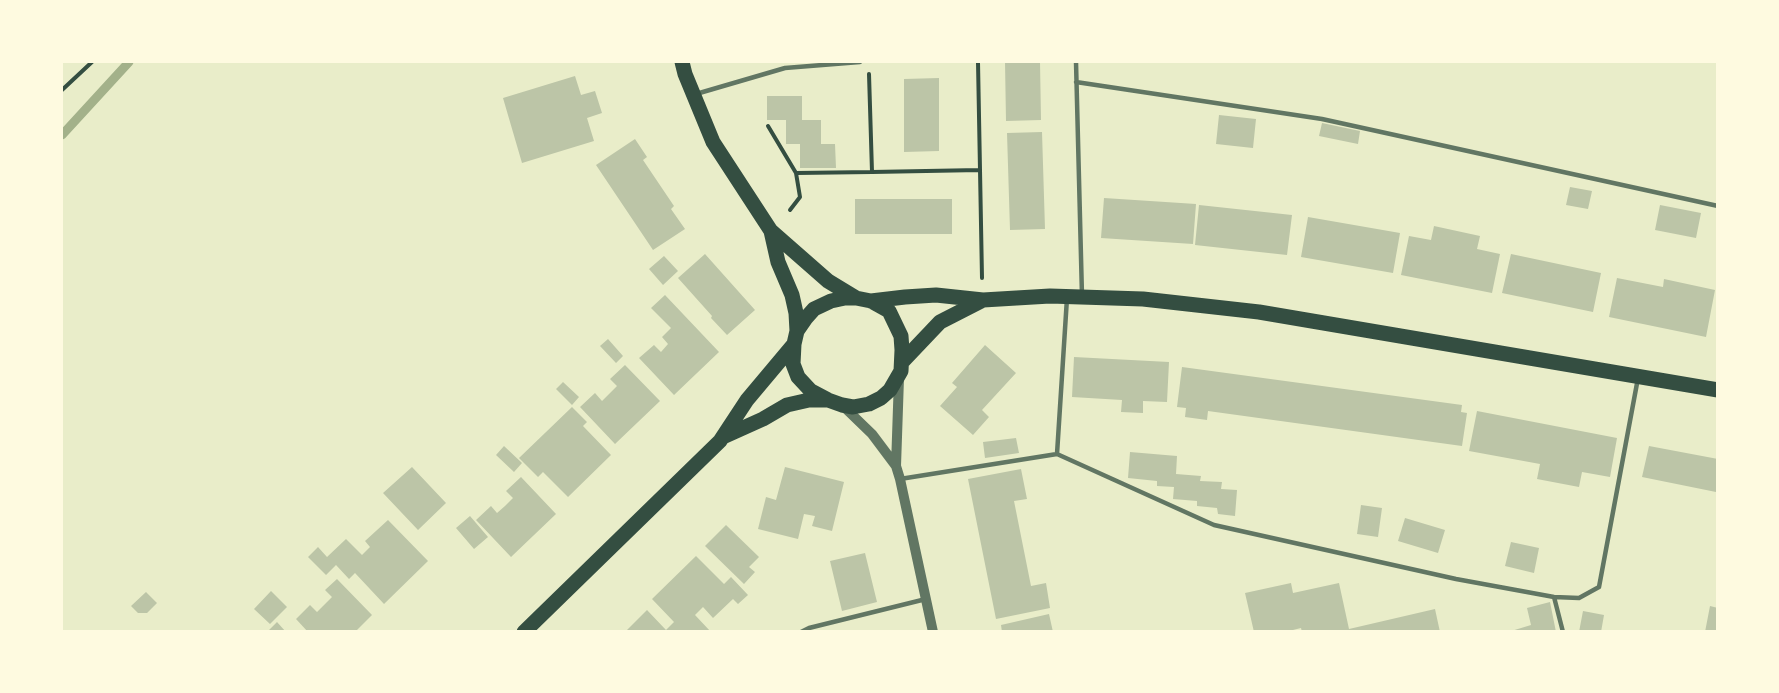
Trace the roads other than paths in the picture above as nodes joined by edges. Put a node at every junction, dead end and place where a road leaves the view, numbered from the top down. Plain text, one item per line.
1 (682, 62) edge
2 (860, 62) edge
3 (1076, 62) edge
4 (1076, 82) junction
5 (693, 95) junction
6 (1718, 206) edge
7 (771, 231) junction
8 (1074, 296) junction
9 (864, 300) junction
10 (982, 300) junction
11 (795, 337) junction
12 (902, 362) junction
13 (1639, 376) junction
14 (898, 378) junction
15 (1718, 390) edge
16 (835, 403) junction
17 (723, 437) junction
18 (1057, 454) junction
19 (896, 466) junction
20 (900, 479) junction
21 (1554, 597) junction
22 (926, 599) junction
23 (524, 632) edge
24 (801, 632) edge
25 (933, 632) edge
26 (1563, 632) edge

1 - 5 main road
2 - 5 lane
3 - 4 lane
4 - 6 lane
4 - 8 lane
5 - 7 main road
7 - 9 main road
7 - 11 main road
8 - 10 main road
8 - 13 main road
8 - 18 lane
9 - 10 main road
9 - 11 main road
9 - 12 main road
10 - 12 main road
11 - 16 main road
11 - 17 main road
12 - 14 main road
13 - 15 main road
13 - 21 lane
14 - 16 main road
14 - 19 street
16 - 17 main road
16 - 19 street
17 - 23 main road
18 - 20 lane
18 - 21 lane
19 - 20 street
20 - 22 street
21 - 26 lane
22 - 24 lane
22 - 25 street

